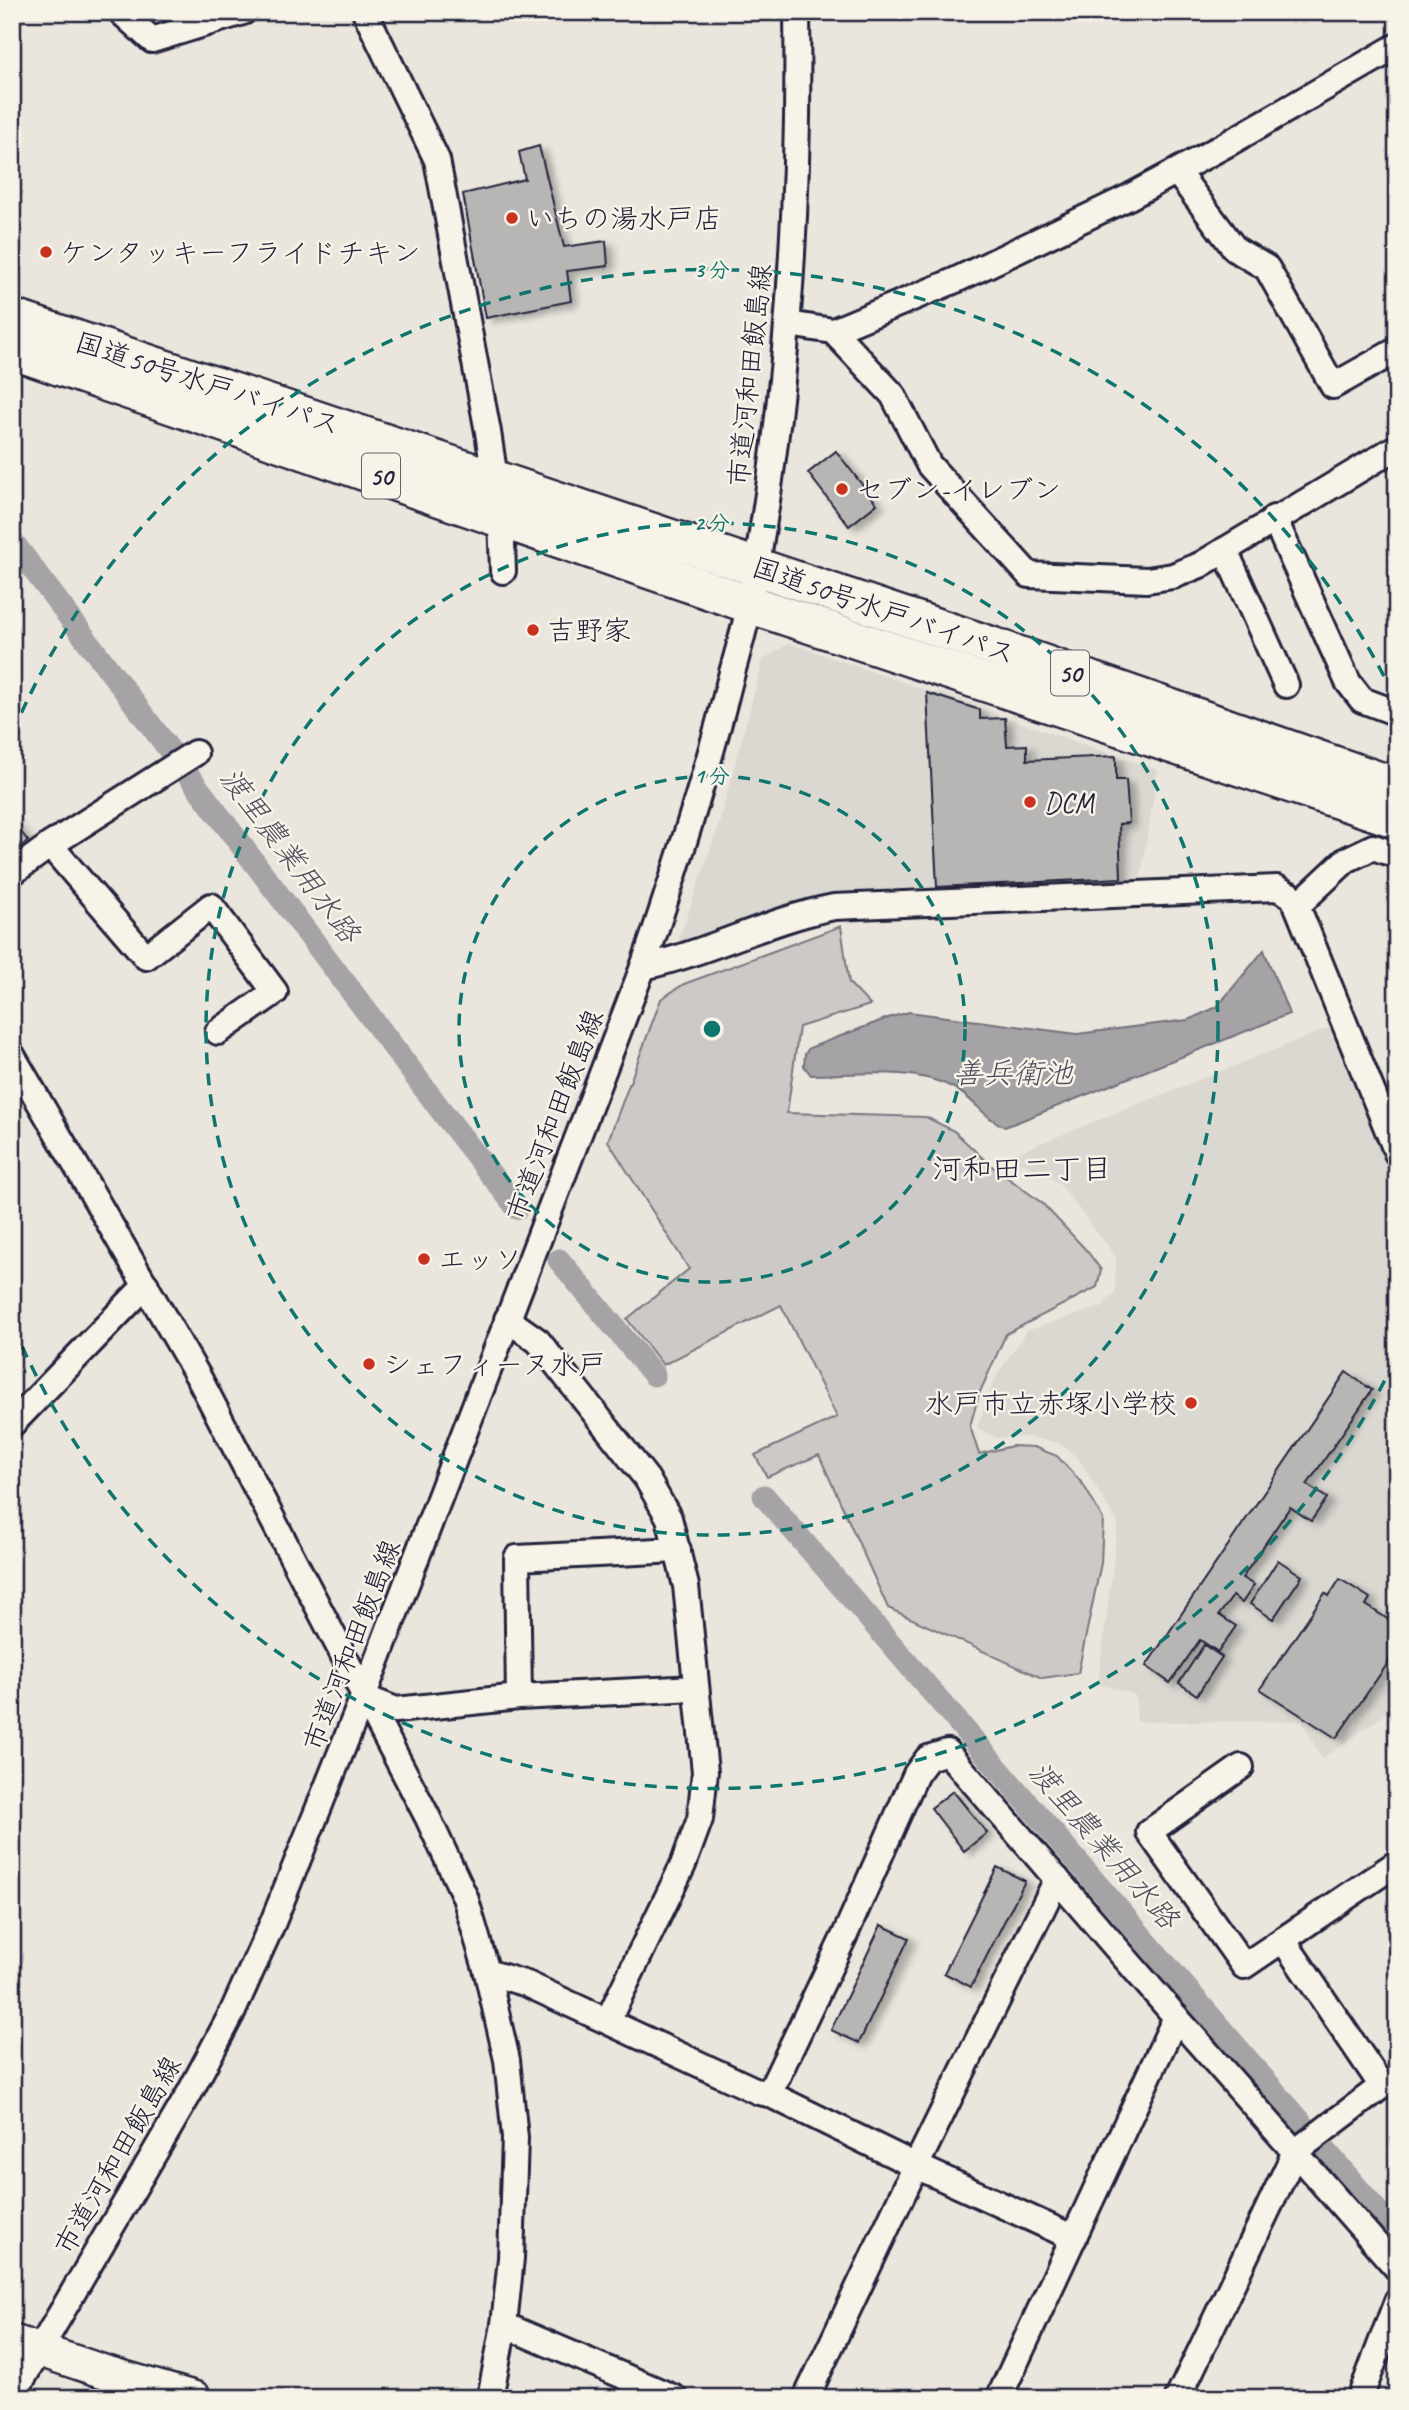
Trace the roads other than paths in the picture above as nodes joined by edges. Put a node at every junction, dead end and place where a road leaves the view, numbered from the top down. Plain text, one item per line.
1 (121, 12) edge
2 (243, 12) edge
3 (365, 12) edge
4 (797, 12) edge
5 (1397, 46) edge
6 (1177, 172) junction
7 (12, 318) edge
8 (789, 324) junction
9 (833, 331) junction
10 (12, 350) edge
11 (1397, 350) edge
12 (1397, 447) edge
13 (495, 479) junction
14 (501, 517) junction
15 (1274, 519) junction
16 (1225, 550) junction
17 (755, 567) junction
18 (503, 571) dead end
19 (749, 604) junction
20 (1286, 685) dead end
21 (1397, 713) edge
22 (195, 753) dead end
23 (1387, 800) edge
24 (50, 845) junction
25 (1397, 855) edge
26 (12, 873) edge
27 (1297, 906) junction
28 (643, 967) junction
29 (218, 1032) dead end
30 (12, 1055) edge
31 (1397, 1153) edge
32 (146, 1285) junction
33 (507, 1319) junction
34 (12, 1424) edge
35 (678, 1550) junction
36 (696, 1688) junction
37 (363, 1697) junction
38 (519, 1697) junction
39 (1241, 1767) dead end
40 (1397, 1863) edge
41 (1057, 1880) junction
42 (1283, 1940) junction
43 (487, 1972) junction
44 (1176, 2017) junction
45 (608, 2020) junction
46 (769, 2094) junction
47 (1295, 2152) junction
48 (916, 2165) junction
49 (1074, 2238) junction
50 (1397, 2268) edge
51 (1397, 2301) edge
52 (504, 2325) junction
53 (25, 2346) edge
54 (1185, 2394) edge
55 (12, 2397) edge
56 (195, 2398) edge
57 (490, 2398) edge
58 (675, 2398) edge
59 (806, 2398) edge
60 (999, 2398) edge
61 (1360, 2398) edge

1 - 2 street
3 - 13 street
4 - 8 street, 市道河和田飯島線
5 - 6 street
6 - 9 street
6 - 11 street
7 - 13 highway, 国道50号水戸バイパス / 50
8 - 9 street
8 - 17 street, 市道河和田飯島線
9 - 16 street
10 - 14 highway, 国道50号水戸バイパス / 50
12 - 15 street
13 - 17 highway, 国道50号水戸バイパス / 50
14 - 18 street
14 - 19 highway, 国道50号水戸バイパス / 50
15 - 16 street
15 - 21 street
16 - 20 street
17 - 19 street, 市道河和田飯島線
17 - 23 highway, 国道50号水戸バイパス / 50
19 - 23 highway, 国道50号水戸バイパス / 50
19 - 28 street, 市道河和田飯島線
22 - 24 street
24 - 26 street
24 - 29 street
25 - 27 street
27 - 28 street
27 - 31 street
28 - 33 street, 市道河和田飯島線
30 - 32 street
32 - 34 street
32 - 37 street
33 - 35 street
33 - 37 street, 市道河和田飯島線
35 - 36 street
35 - 38 street
36 - 38 street
36 - 45 street
37 - 38 street
37 - 43 street
37 - 53 street, 市道河和田飯島線
39 - 42 street
40 - 42 street
41 - 44 street
41 - 46 street
41 - 48 street
42 - 47 street
43 - 45 street
43 - 52 street
44 - 47 street
44 - 49 street
45 - 46 street
46 - 48 street
47 - 50 street
47 - 54 street
48 - 49 street
48 - 59 street
49 - 60 street
51 - 61 street
52 - 57 street
52 - 58 street
53 - 55 street, 市道河和田飯島線
53 - 56 main road

